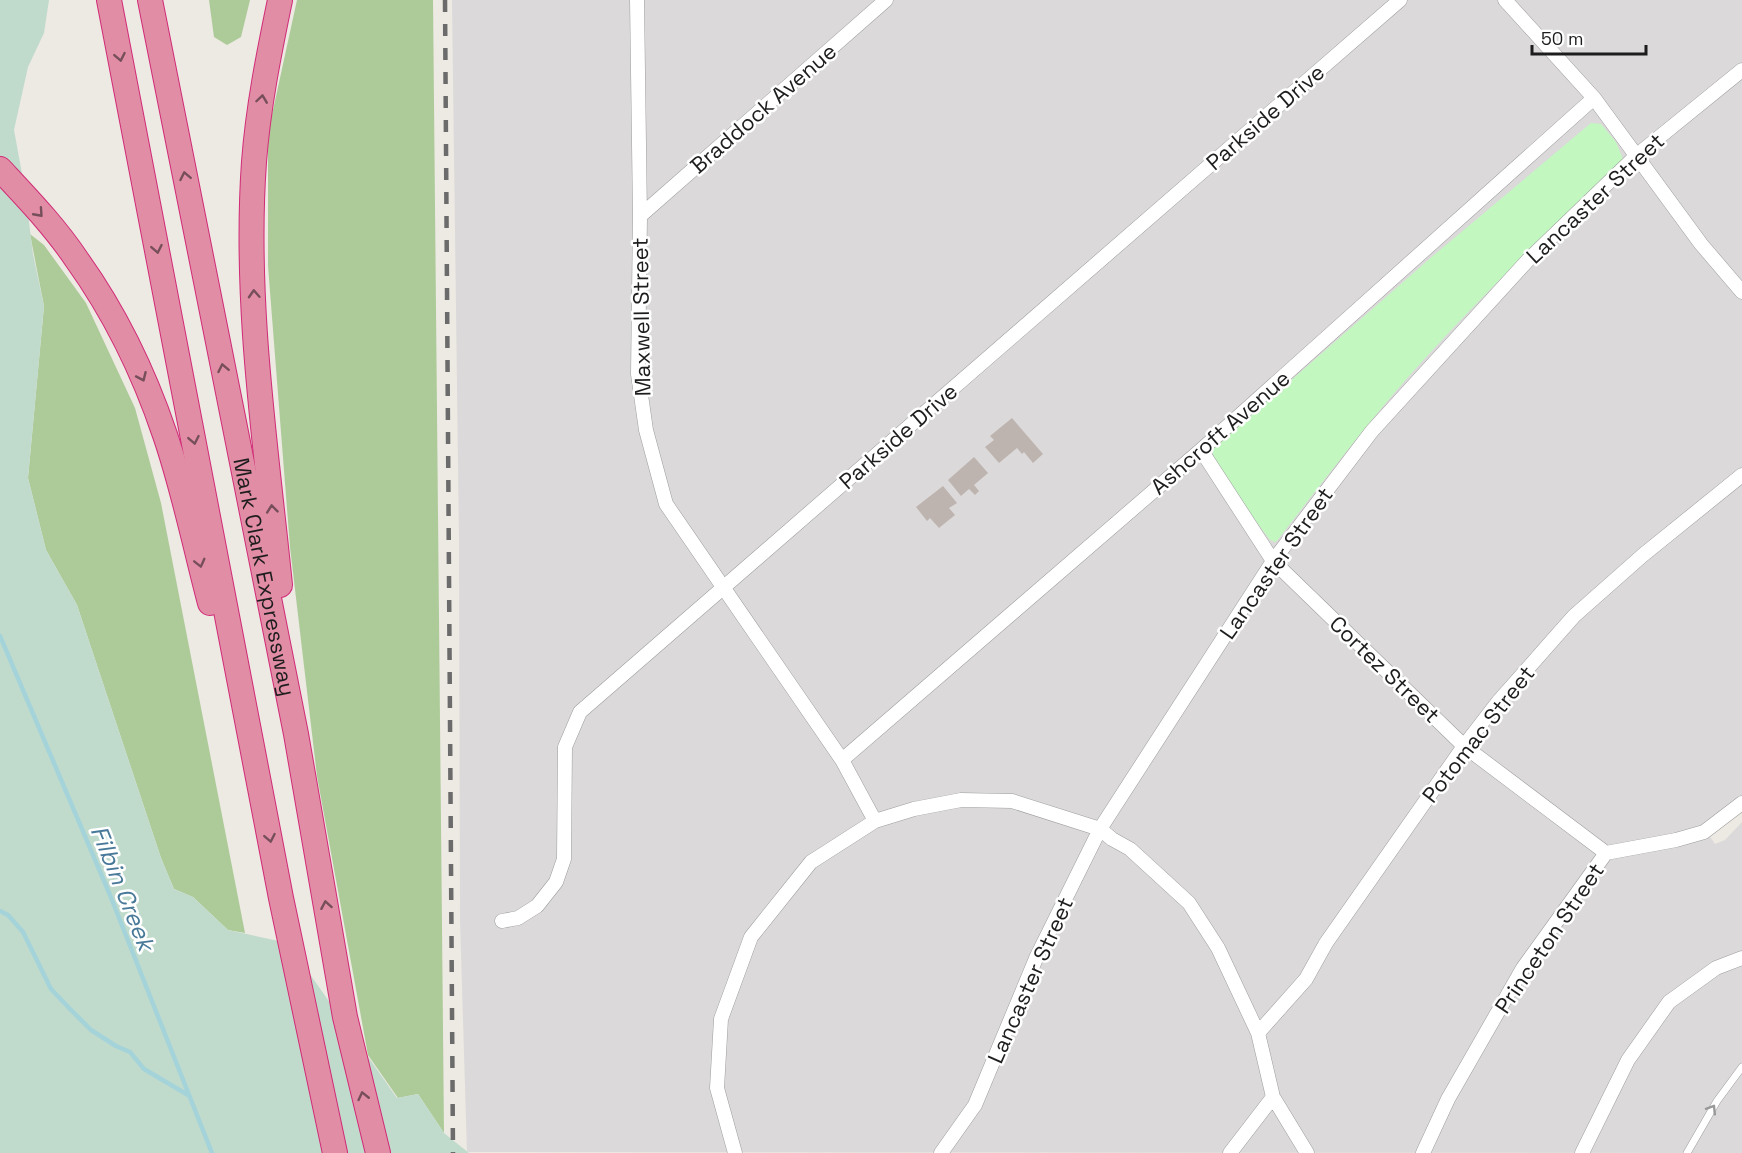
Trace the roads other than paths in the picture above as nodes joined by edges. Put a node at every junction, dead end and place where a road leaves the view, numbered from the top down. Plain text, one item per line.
1 (109, 0) edge
2 (150, 0) edge
3 (280, 0) edge
4 (637, 0) edge
5 (886, 0) edge
6 (1400, 0) edge
7 (1505, 0) edge
8 (1742, 70) edge
9 (1594, 98) junction
10 (1636, 156) junction
11 (0, 169) edge
12 (640, 216) junction
13 (1742, 292) edge
14 (1201, 450) junction
15 (1742, 475) edge
16 (1273, 561) junction
17 (723, 588) junction
18 (296, 734) junction
19 (1464, 746) junction
20 (842, 760) junction
21 (262, 798) junction
22 (1742, 803) edge
23 (875, 821) junction
24 (1100, 829) junction
25 (1606, 853) junction
26 (502, 921) dead end
27 (1742, 958) edge
28 (1258, 1033) junction
29 (1742, 1067) edge
30 (1274, 1097) junction
31 (334, 1153) edge
32 (378, 1153) edge
33 (735, 1153) edge
34 (941, 1153) edge
35 (1230, 1153) edge
36 (1307, 1153) edge
37 (1423, 1153) edge
38 (1582, 1153) edge
39 (1687, 1153) edge

1 -> 21 highway, Mark Clark Expressway
18 -> 2 highway, Mark Clark Expressway
18 -> 3 highway
4 - 12 street, Maxwell Street
5 - 12 street, Braddock Avenue
6 - 17 street, Parkside Drive
7 - 9 street
8 - 10 street, Lancaster Street
9 - 10 street
9 - 14 street, Ashcroft Avenue
10 - 13 street
10 - 16 street, Lancaster Street
11 -> 21 highway
12 - 17 street, Maxwell Street
14 - 16 street, Cortez Street
14 - 20 street, Ashcroft Avenue
15 - 19 street, Potomac Street
16 - 19 street, Cortez Street
16 - 24 street, Lancaster Street
17 - 20 street, Maxwell Street
17 - 26 street, Parkside Drive
32 -> 18 highway, Mark Clark Expressway
19 - 25 street, Cortez Street
19 - 28 street, Potomac Street
20 - 23 street, Maxwell Street
21 -> 31 highway, Mark Clark Expressway
22 - 25 street, Princeton Street
23 - 24 street
23 - 33 street
24 - 28 street
24 - 34 street, Lancaster Street
25 - 37 street, Princeton Street
27 - 38 street
28 - 30 street
39 -> 29 lane
30 - 35 street
30 - 36 street

